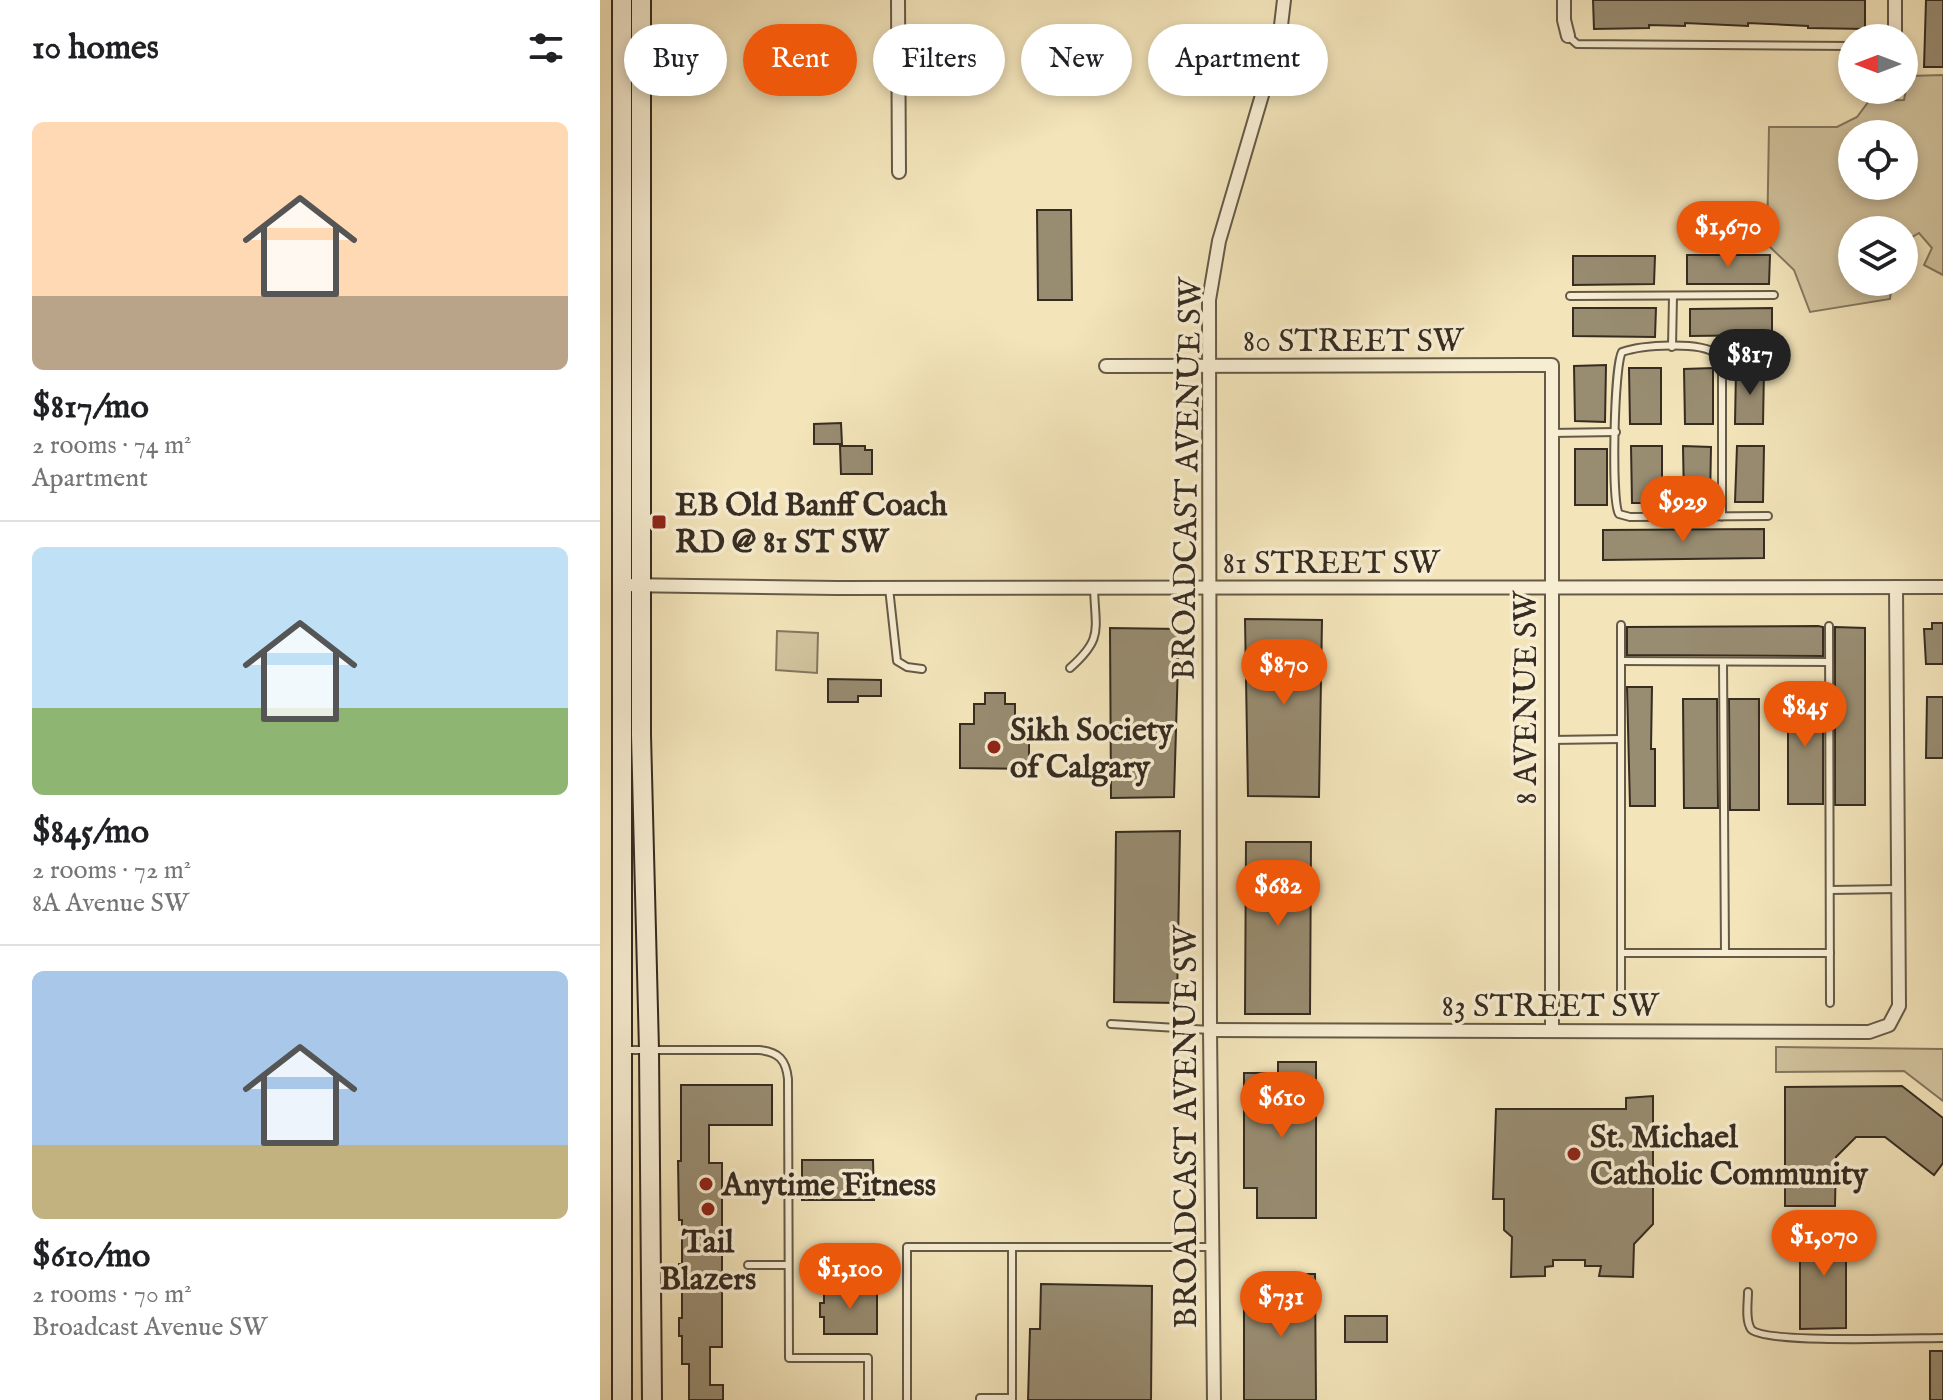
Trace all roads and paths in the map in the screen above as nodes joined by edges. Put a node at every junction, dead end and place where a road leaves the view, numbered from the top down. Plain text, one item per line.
1 (622, 0) edge
2 (641, 0) edge
3 (898, 0) edge
4 (1284, 0) edge
5 (1564, 0) edge
6 (1895, 0) edge
7 (628, 24) edge
8 (635, 24) edge
9 (1895, 24) edge
10 (1568, 36) joint
11 (1838, 46) edge
12 (632, 96) edge
13 (899, 172) dead end
14 (1774, 295) dead end
15 (1570, 296) dead end
16 (1673, 296) junction
17 (1672, 347) junction
18 (1552, 365) joint
19 (1106, 366) dead end
20 (1208, 366) junction
21 (1616, 432) junction
22 (1551, 433) junction
23 (1768, 516) dead end
24 (1722, 517) junction
25 (632, 585) junction
26 (1094, 587) junction
27 (1896, 587) junction
28 (1943, 587) edge
29 (889, 588) junction
30 (1210, 588) junction
31 (1551, 589) junction
32 (1621, 625) dead end
33 (1829, 626) dead end
34 (1621, 661) junction
35 (1723, 662) junction
36 (1829, 662) junction
37 (1070, 668) dead end
38 (922, 669) dead end
39 (1621, 739) junction
40 (1551, 740) junction
41 (1897, 889) junction
42 (1830, 890) junction
43 (1621, 953) junction
44 (1725, 953) junction
45 (1830, 953) junction
46 (1830, 1003) dead end
47 (1621, 1009) dead end
48 (1111, 1024) dead end
49 (1210, 1030) junction
50 (1552, 1030) junction
51 (623, 1050) junction
52 (649, 1050) junction
53 (1012, 1247) junction
54 (1212, 1247) junction
55 (748, 1265) dead end
56 (788, 1265) junction
57 (1748, 1292) dead end
58 (1943, 1338) edge
59 (623, 1355) junction
60 (1012, 1399) edge
61 (616, 1400) edge
62 (622, 1400) edge
63 (652, 1400) edge
64 (868, 1400) edge
65 (907, 1400) edge
66 (980, 1400) edge
67 (1214, 1400) edge

1 - 7 main road
2 - 8 main road
3 - 13 street
4 - 20 street, BROADCAST AVENUE SW
5 - 10 street
6 - 9 street
10 - 11 lane
12 - 25 main road
14 - 16 lane
15 - 16 lane
16 - 17 lane
17 - 21 lane
17 - 24 lane
18 - 20 street, 80 STREET SW
18 - 22 street, 8 AVENUE SW
19 - 20 street, 80 STREET SW
20 - 30 street, BROADCAST AVENUE SW
21 - 22 lane
21 - 24 lane
22 - 31 street, 8 AVENUE SW
23 - 24 lane
25 - 29 street, 81 STREET SW
25 - 51 main road
25 - 52 main road
26 - 29 street, 81 STREET SW
26 - 30 street, 81 STREET SW
26 - 37 lane
27 - 28 street, 81 STREET SW
27 - 31 street, 81 STREET SW
27 - 41 street
29 - 38 lane
30 - 31 street, 81 STREET SW
30 - 49 street, BROADCAST AVENUE SW
31 - 40 street, 8 AVENUE SW
32 - 34 lane
33 - 36 lane
34 - 35 lane
34 - 39 lane
35 - 36 lane
35 - 44 lane
36 - 42 lane
39 - 40 lane
39 - 43 lane
40 - 50 street, 8 AVENUE SW
41 - 42 lane
41 - 50 street, 83 STREET SW
42 - 45 lane
43 - 44 lane
43 - 47 lane
44 - 45 lane
45 - 46 lane
48 - 49 lane
49 - 50 street, 83 STREET SW
49 - 54 street, BROADCAST AVENUE SW
51 - 52 lane
51 - 59 main road
52 - 56 lane
52 - 63 main road
53 - 54 lane
53 - 60 lane
53 - 65 lane
54 - 67 street, BROADCAST AVENUE SW
55 - 56 lane
56 - 64 lane
57 - 58 lane
59 - 61 main road
59 - 62 main road
60 - 66 lane

